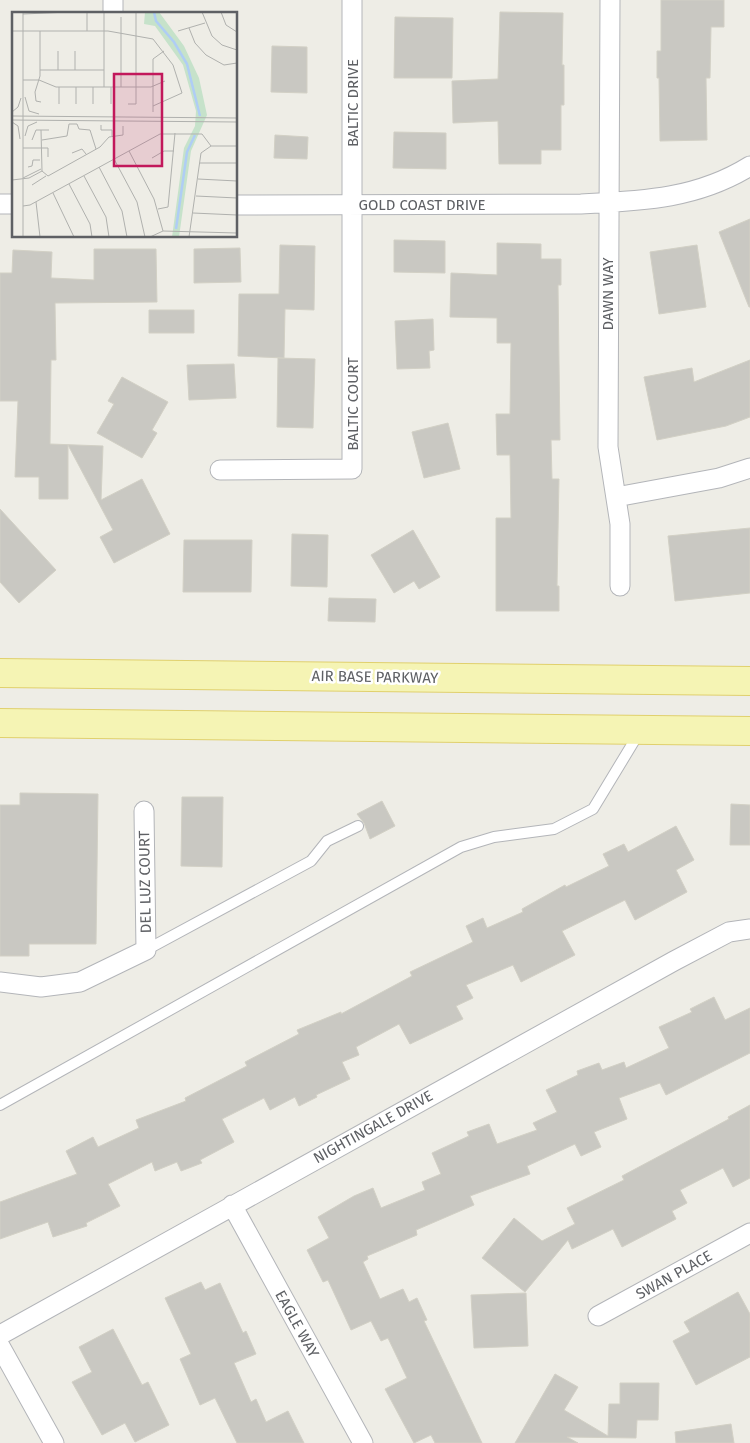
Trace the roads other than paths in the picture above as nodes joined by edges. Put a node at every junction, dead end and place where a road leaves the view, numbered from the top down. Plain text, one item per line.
1 (352, 0) edge
2 (610, 0) edge
3 (750, 166) edge
4 (608, 203) junction
5 (238, 205) edge
6 (353, 205) junction
7 (750, 468) edge
8 (220, 470) dead end
9 (616, 497) junction
10 (620, 586) dead end
11 (0, 673) edge
12 (750, 681) edge
13 (0, 723) edge
14 (641, 730) junction
15 (750, 731) edge
16 (144, 811) dead end
17 (358, 826) dead end
18 (750, 929) edge
19 (146, 950) junction
20 (0, 982) edge
21 (0, 1105) edge
22 (232, 1205) junction
23 (750, 1233) edge
24 (598, 1316) dead end
25 (0, 1335) edge
26 (0, 1346) edge
27 (54, 1443) edge
28 (363, 1443) edge

1 - 6 street, BALTIC DRIVE
2 - 4 street, DAWN WAY
3 - 4 street, GOLD COAST DRIVE
4 - 6 street, GOLD COAST DRIVE
4 - 9 street, DAWN WAY
5 - 6 street, GOLD COAST DRIVE
6 - 8 street, BALTIC COURT
7 - 9 street
9 - 10 street, DAWN WAY
11 - 12 main road, AIR BASE PARKWAY
13 - 14 main road
14 - 15 main road
14 - 21 lane
16 - 19 street, DEL LUZ COURT
17 - 19 lane
18 - 22 street, NIGHTINGALE DRIVE
19 - 20 street, DEL LUZ COURT
22 - 25 street, NIGHTINGALE DRIVE
22 - 28 street, EAGLE WAY
23 - 24 street, SWAN PLACE
26 - 27 street

